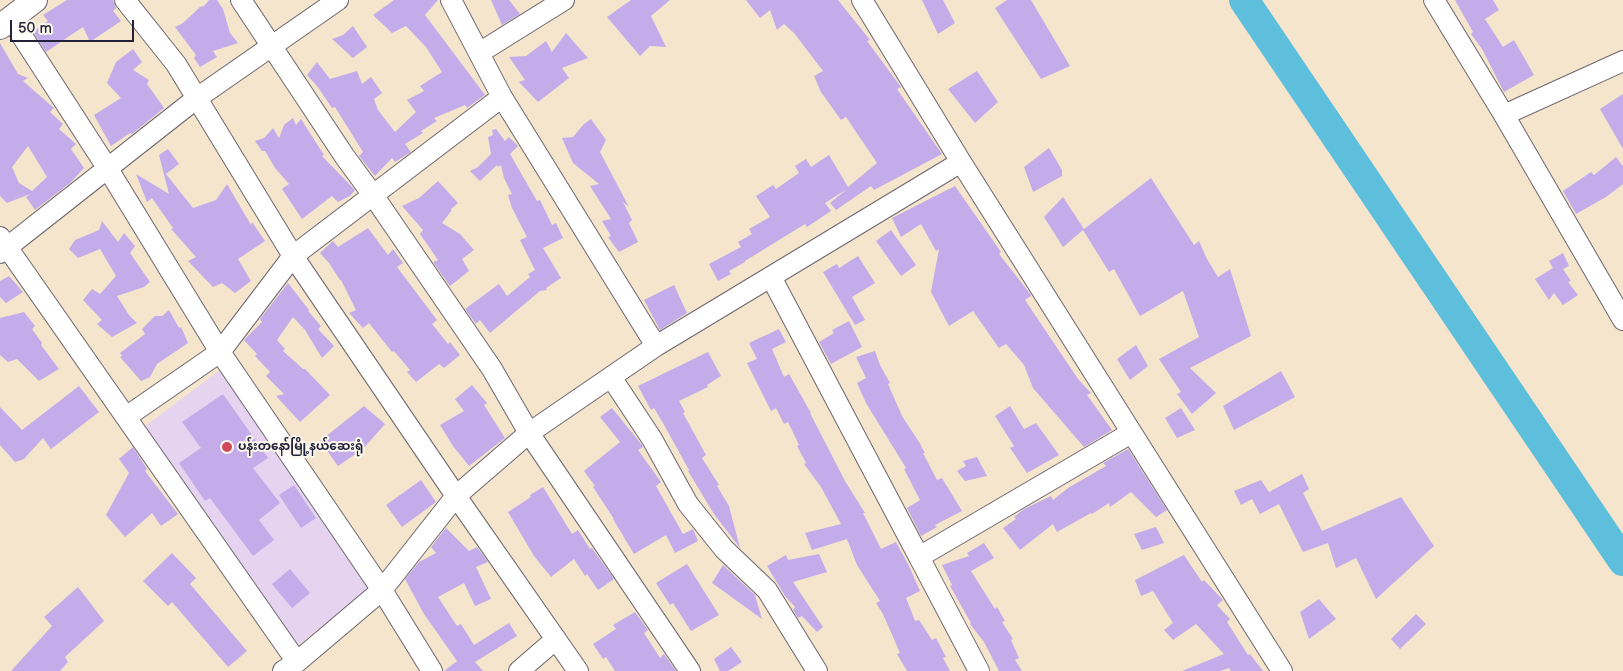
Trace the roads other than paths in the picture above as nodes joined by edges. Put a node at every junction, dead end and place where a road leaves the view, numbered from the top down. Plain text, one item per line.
1 (36, 0) edge
2 (124, 0) edge
3 (241, 0) edge
4 (338, 0) edge
5 (451, 0) edge
6 (564, 0) edge
7 (862, 0) edge
8 (1434, 0) edge
9 (5, 23) edge
10 (272, 47) junction
11 (479, 53) junction
12 (1623, 61) edge
13 (502, 97) junction
14 (197, 98) junction
15 (1504, 115) junction
16 (961, 162) junction
17 (108, 169) junction
18 (373, 195) junction
19 (2, 246) edge
20 (293, 256) junction
21 (772, 277) junction
22 (1623, 320) edge
23 (656, 346) junction
24 (220, 352) junction
25 (611, 376) junction
26 (126, 417) junction
27 (529, 433) junction
28 (1131, 433) junction
29 (456, 496) junction
30 (919, 557) junction
31 (382, 590) junction
32 (556, 639) junction
33 (290, 667) edge
34 (432, 671) edge
35 (519, 671) edge
36 (578, 671) edge
37 (690, 671) edge
38 (817, 671) edge
39 (979, 671) edge
40 (1282, 671) edge

1 - 9 street
2 - 14 street
3 - 10 street
4 - 10 street
5 - 11 street
6 - 11 street
7 - 16 street
8 - 15 street
9 - 17 street
10 - 14 street
10 - 18 street
11 - 13 street
12 - 15 street
13 - 18 street
13 - 23 street
14 - 17 street
14 - 20 street
15 - 22 street
16 - 21 street
16 - 28 street
17 - 19 street
17 - 24 street
18 - 20 street
18 - 27 street
19 - 26 street
20 - 24 street
20 - 29 street
21 - 23 street
21 - 30 street
23 - 25 street
24 - 26 street
24 - 31 street
25 - 27 street
25 - 38 street
26 - 33 street
27 - 29 street
27 - 37 street
28 - 30 street
28 - 40 street
29 - 31 street
29 - 32 street
30 - 39 street
31 - 33 street
31 - 34 street
32 - 35 street
32 - 36 street

